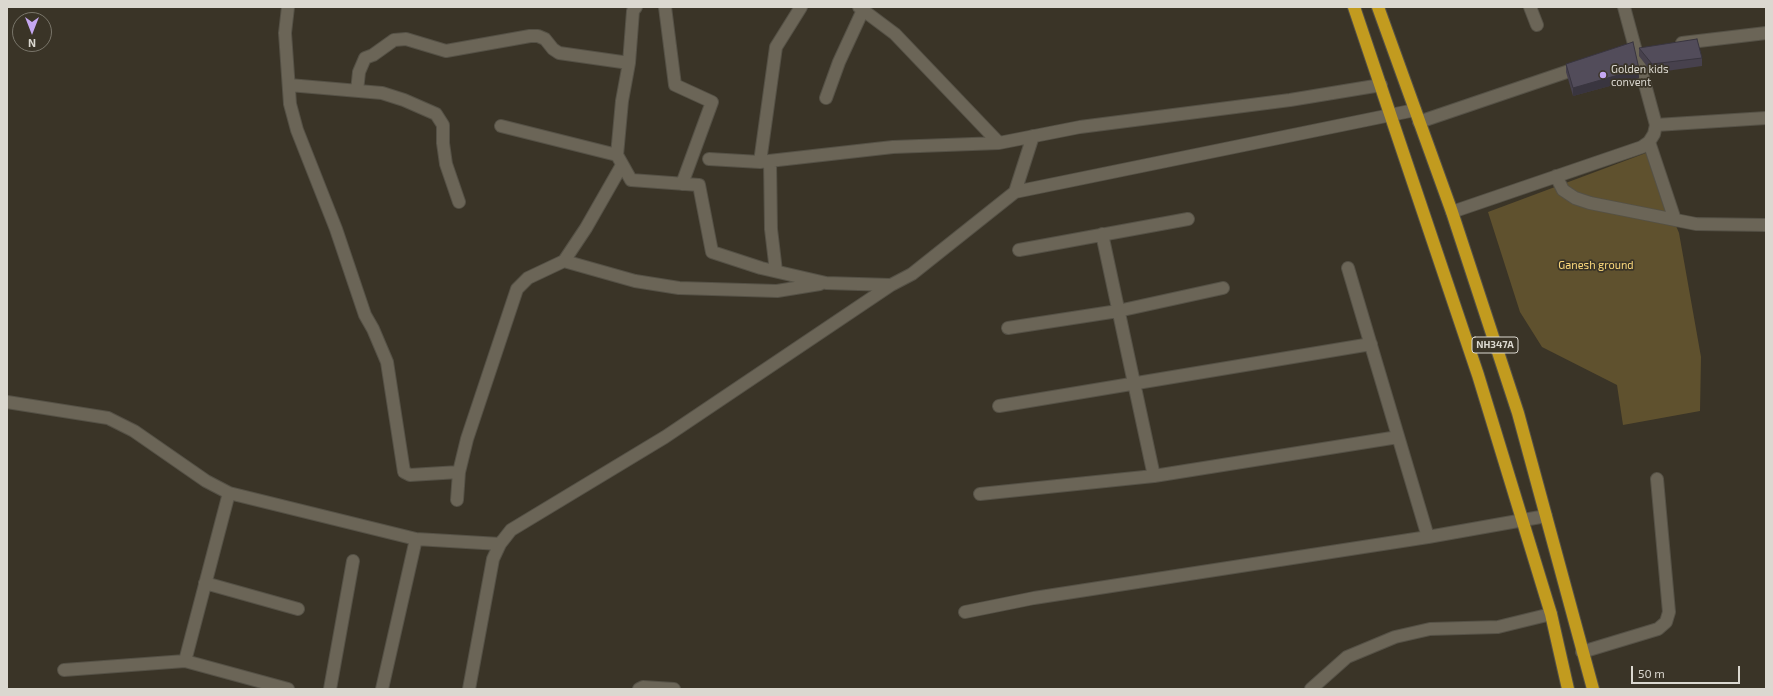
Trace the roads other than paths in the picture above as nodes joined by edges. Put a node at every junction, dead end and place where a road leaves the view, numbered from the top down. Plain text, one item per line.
1 (288, 7) edge
2 (636, 7) edge
3 (665, 7) edge
4 (801, 7) edge
5 (1354, 7) edge
6 (1378, 7) edge
7 (1530, 7) edge
8 (1624, 7) edge
9 (861, 8) edge
10 (1537, 25) dead end
11 (1766, 33) edge
12 (1667, 45) edge
13 (1596, 62) edge
14 (629, 63) junction
15 (1381, 85) junction
16 (289, 86) junction
17 (357, 91) junction
18 (826, 98) dead end
19 (1415, 110) junction
20 (1391, 115) junction
21 (1766, 118) edge
22 (1419, 122) junction
23 (1656, 125) junction
24 (501, 126) dead end
25 (1033, 136) junction
26 (1649, 142) junction
27 (999, 143) junction
28 (709, 159) dead end
29 (620, 160) junction
30 (765, 162) junction
31 (1556, 176) junction
32 (682, 184) junction
33 (1015, 192) junction
34 (459, 202) dead end
35 (1452, 212) junction
36 (1188, 219) dead end
37 (1675, 220) junction
38 (1766, 225) edge
39 (1102, 234) junction
40 (1019, 250) dead end
41 (564, 261) junction
42 (1348, 268) dead end
43 (776, 271) junction
44 (826, 283) junction
45 (891, 285) junction
46 (1223, 288) dead end
47 (1118, 311) junction
48 (1008, 328) dead end
49 (1370, 344) junction
50 (1134, 384) junction
51 (7, 402) edge
52 (999, 406) dead end
53 (1398, 437) junction
54 (459, 472) junction
55 (1154, 476) junction
56 (1656, 479) dead end
57 (229, 493) junction
58 (980, 494) dead end
59 (457, 500) dead end
60 (1546, 516) junction
61 (1523, 520) junction
62 (1428, 537) junction
63 (416, 539) junction
64 (500, 544) junction
65 (353, 561) dead end
66 (205, 583) junction
67 (298, 609) dead end
68 (965, 612) dead end
69 (1552, 614) junction
70 (1582, 652) junction
71 (185, 661) junction
72 (64, 670) dead end
73 (288, 689) edge
74 (330, 689) edge
75 (382, 689) edge
76 (470, 689) edge
77 (639, 689) edge
78 (674, 689) edge
79 (1311, 689) edge
80 (1568, 689) edge
81 (1593, 689) edge

1 - 16 street
2 - 14 street
3 - 32 street
4 - 30 street
5 - 15 highway, NH347A
6 - 19 highway, NH347A
7 - 10 street
8 - 23 street
9 - 18 street
9 - 27 street
11 - 12 street
13 - 22 street
14 - 17 street
14 - 29 street
15 - 20 highway, NH347A
15 - 25 street
16 - 17 street
16 - 54 street
17 - 34 street
19 - 20 street
19 - 22 highway, NH347A
20 - 33 street
20 - 61 highway, NH347A
21 - 23 street
22 - 35 highway, NH347A
23 - 26 street
24 - 29 street
25 - 27 street
25 - 33 street
26 - 31 street
26 - 37 street
27 - 30 street
28 - 30 street
29 - 32 street
29 - 41 street
30 - 43 street
31 - 35 street
31 - 37 street
32 - 43 street
33 - 45 street
35 - 60 highway, NH347A
36 - 39 street
37 - 38 street
39 - 40 street
39 - 47 street
41 - 44 street
41 - 54 street
42 - 49 street
43 - 44 street
44 - 45 street
45 - 64 street
46 - 47 street
47 - 48 street
47 - 50 street
49 - 50 street
49 - 53 street
50 - 52 street
50 - 55 street
51 - 57 street
53 - 55 street
53 - 62 street
54 - 59 street
55 - 58 street
56 - 70 street
57 - 63 street
57 - 66 street
60 - 61 street
60 - 70 highway, NH347A
61 - 62 street
61 - 69 highway, NH347A
62 - 68 street
63 - 64 street
63 - 75 street
64 - 76 street
65 - 74 street
66 - 67 street
66 - 71 street
69 - 79 street
69 - 80 highway, NH347A
70 - 81 highway, NH347A
71 - 72 street
71 - 73 street
77 - 78 street

